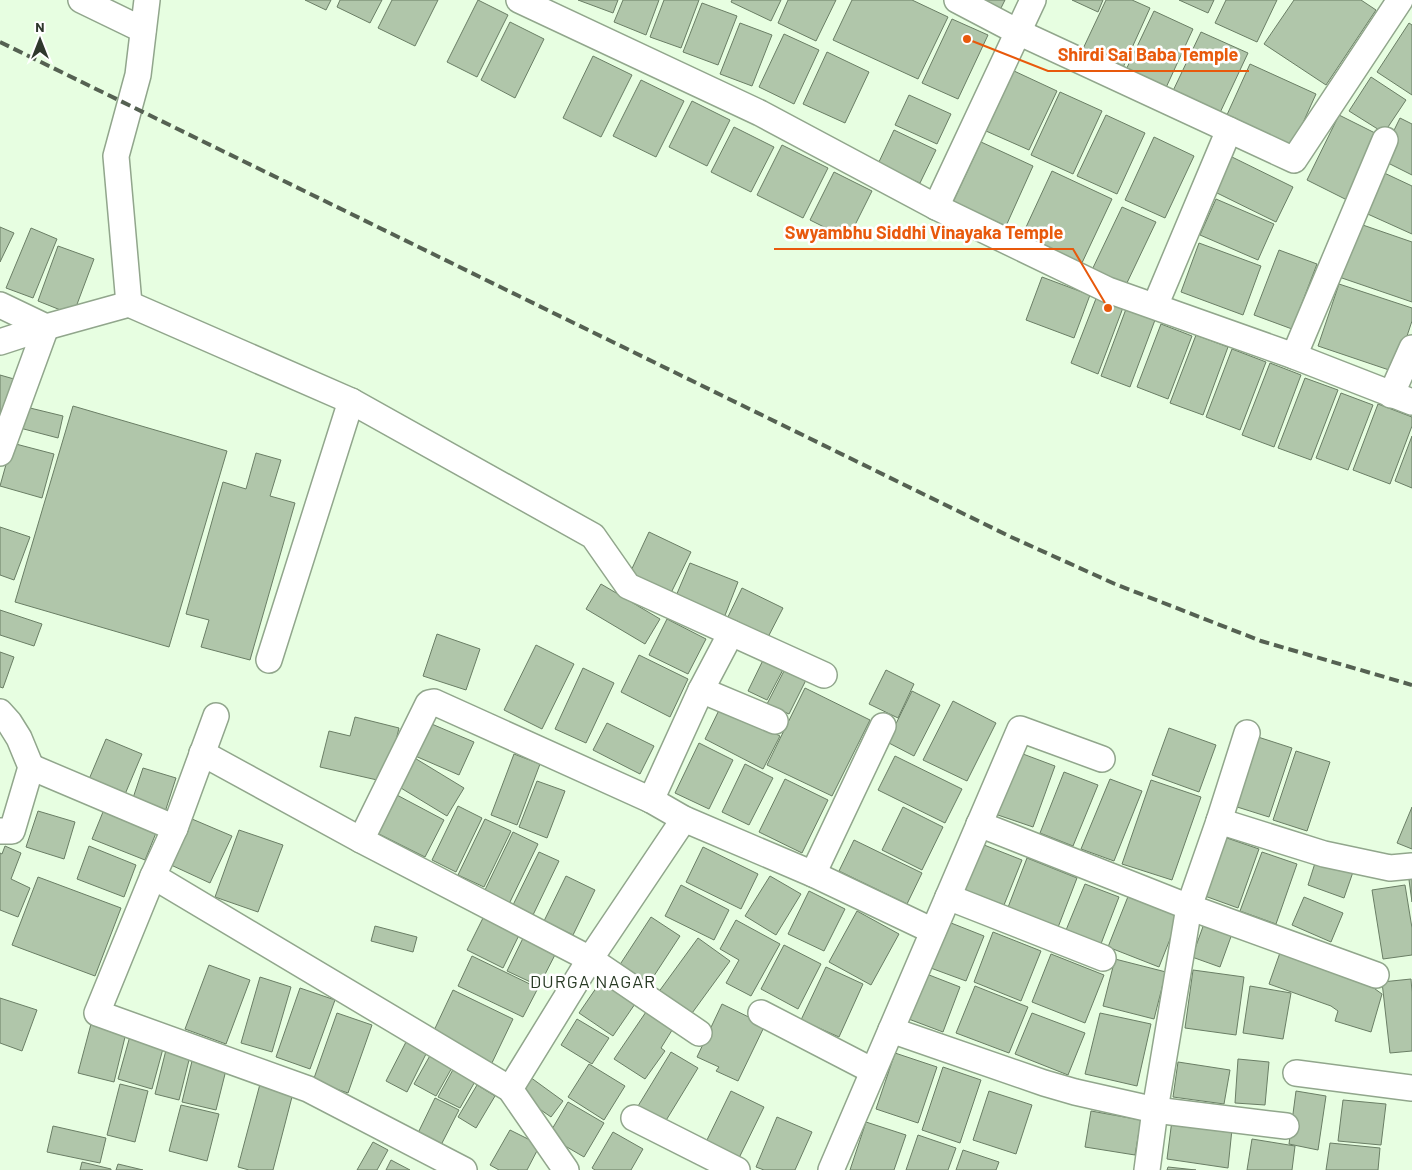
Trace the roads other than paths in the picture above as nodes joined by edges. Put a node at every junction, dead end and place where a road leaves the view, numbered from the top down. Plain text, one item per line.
1 (81, 0) edge
2 (147, 0) edge
3 (519, 0) edge
4 (957, 0) edge
5 (1033, 0) edge
6 (1400, 0) edge
7 (143, 30) junction
8 (1018, 32) junction
9 (1229, 130) junction
10 (1385, 140) dead end
11 (936, 207) junction
12 (129, 304) junction
13 (0, 305) edge
14 (1155, 306) junction
15 (46, 327) junction
16 (0, 342) edge
17 (1412, 348) edge
18 (1294, 356) junction
19 (1402, 398) edge
20 (351, 402) junction
21 (0, 452) edge
22 (731, 634) junction
23 (269, 660) dead end
24 (824, 675) dead end
25 (701, 690) junction
26 (0, 712) edge
27 (216, 716) dead end
28 (775, 721) dead end
29 (883, 726) dead end
30 (1247, 733) dead end
31 (202, 753) junction
32 (1102, 759) dead end
33 (31, 767) junction
34 (651, 800) junction
35 (684, 819) junction
36 (1219, 821) junction
37 (979, 824) junction
38 (175, 828) junction
39 (0, 831) edge
40 (361, 840) junction
41 (1412, 866) edge
42 (813, 874) junction
43 (153, 876) junction
44 (948, 897) junction
45 (1189, 907) junction
46 (933, 931) junction
47 (1103, 958) dead end
48 (590, 959) junction
49 (1376, 975) dead end
50 (761, 1013) dead end
51 (891, 1030) junction
52 (699, 1032) dead end
53 (874, 1071) junction
54 (1296, 1073) dead end
55 (1412, 1088) edge
56 (510, 1089) junction
57 (1155, 1110) junction
58 (634, 1118) dead end
59 (1286, 1126) dead end
60 (464, 1170) edge
61 (566, 1170) edge
62 (737, 1170) edge
63 (831, 1170) edge
64 (1147, 1170) edge

1 - 7 street
2 - 7 street
3 - 11 street
4 - 8 street
5 - 8 street
6 - 9 street
7 - 12 street
8 - 9 street
8 - 11 street
9 - 14 street
10 - 18 street
11 - 14 street
12 - 15 street
12 - 20 street
13 - 15 street
14 - 18 street
15 - 16 street
15 - 21 street
17 - 19 street
18 - 19 street
20 - 22 street
20 - 23 street
22 - 24 street
22 - 25 street
25 - 28 street
25 - 34 street
26 - 33 street
27 - 31 street
29 - 42 street
30 - 36 street
31 - 38 street
31 - 40 street
32 - 37 street
33 - 38 street
33 - 39 street
34 - 35 street
34 - 40 street
35 - 42 street
35 - 48 street
36 - 41 street
36 - 45 street
37 - 44 street
37 - 45 street
38 - 43 street
40 - 48 street
42 - 46 street
43 - 56 street
43 - 60 street
44 - 46 street
44 - 47 street
45 - 49 street
45 - 57 street
46 - 51 street
48 - 52 street
48 - 56 street
50 - 53 street
51 - 53 street
51 - 57 street
53 - 63 street
54 - 55 street
56 - 61 street
57 - 59 street
57 - 64 street
58 - 62 street

